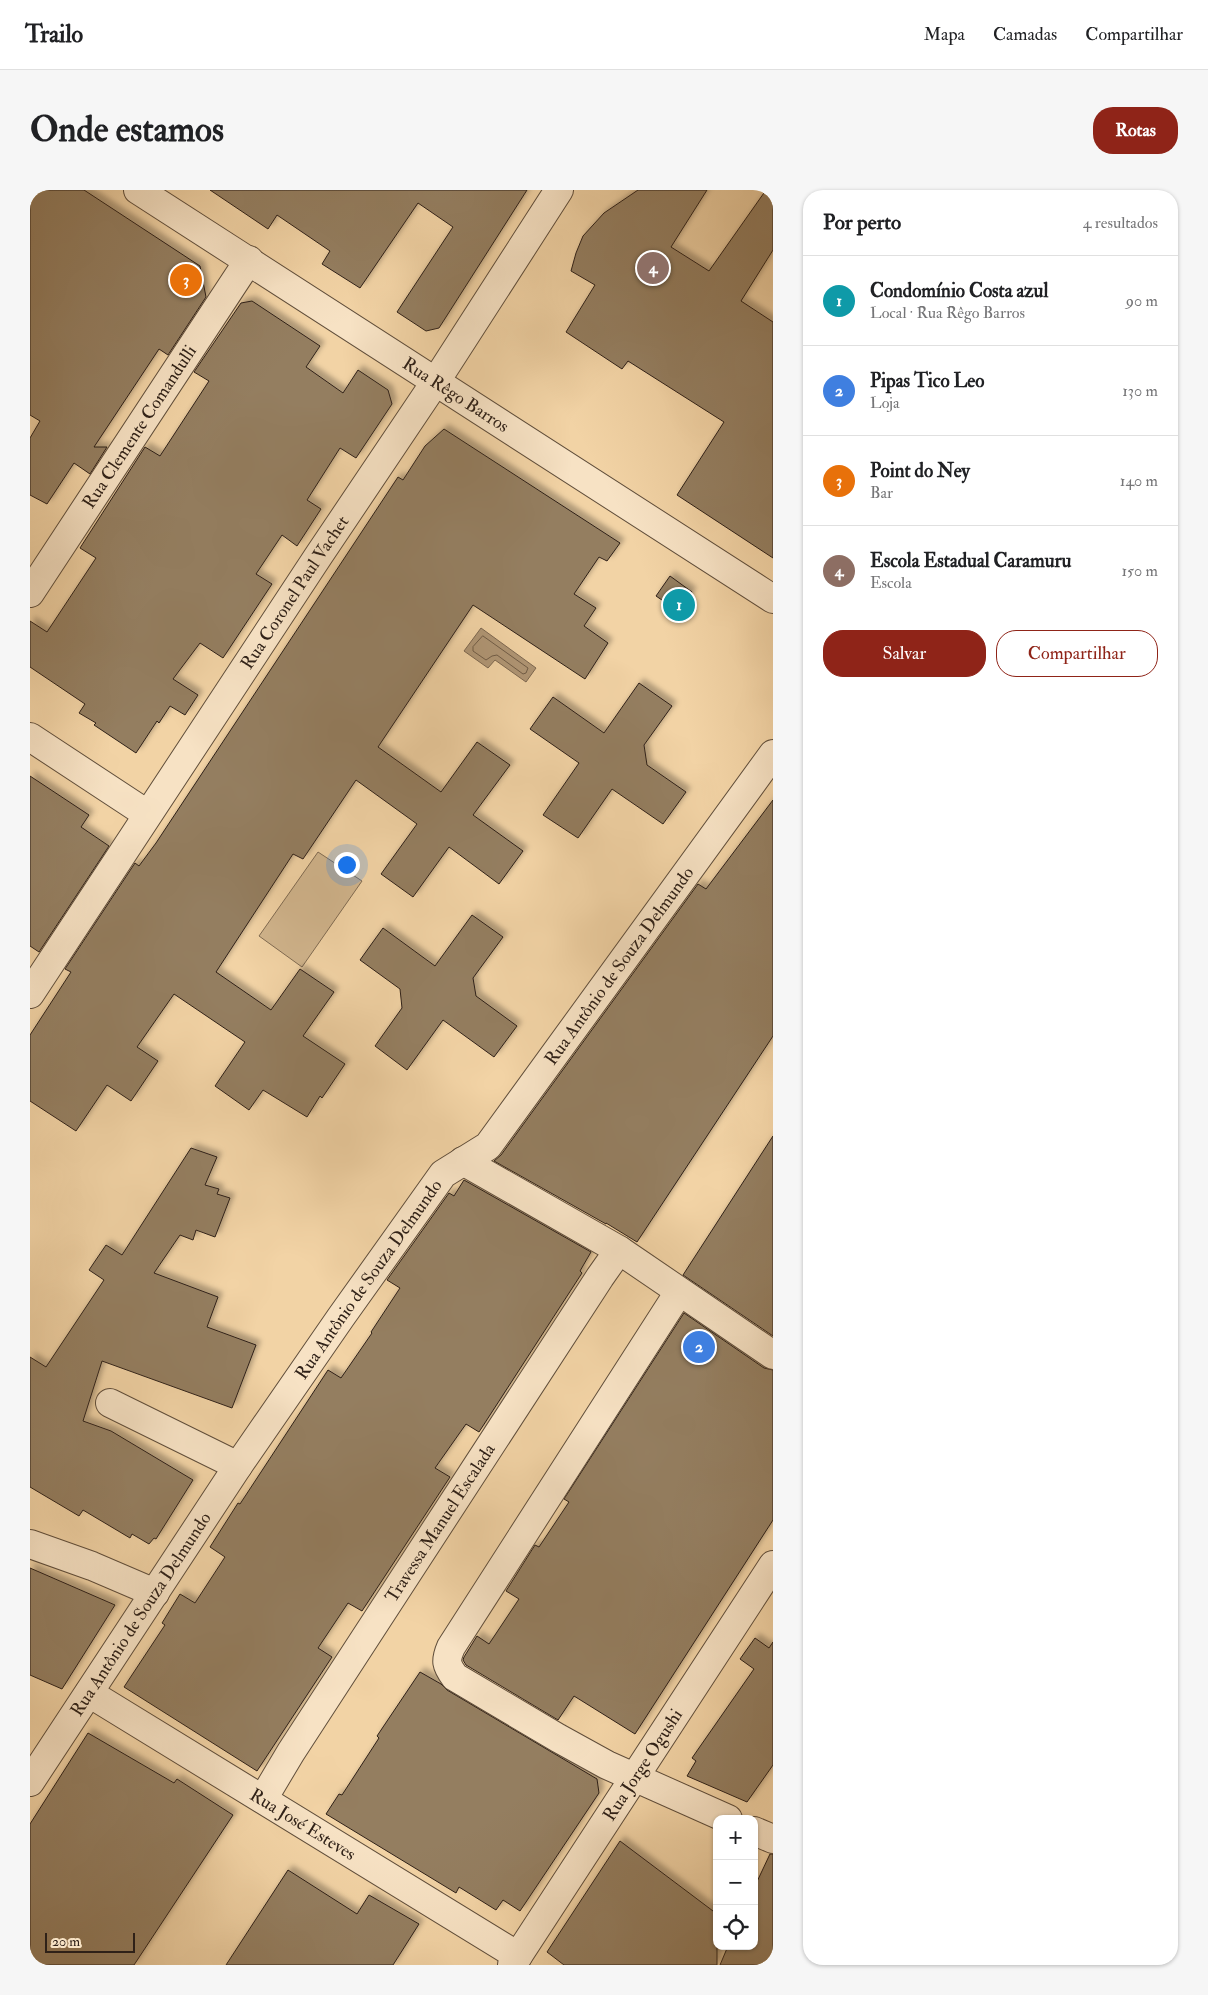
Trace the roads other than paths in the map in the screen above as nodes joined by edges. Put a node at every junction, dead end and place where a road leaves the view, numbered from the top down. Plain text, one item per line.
1 (138, 190) edge
2 (559, 190) edge
3 (249, 260) junction
4 (436, 381) junction
5 (30, 593) edge
6 (773, 599) edge
7 (30, 737) edge
8 (773, 754) edge
9 (147, 814) junction
10 (30, 994) edge
11 (463, 1161) junction
12 (619, 1250) junction
13 (679, 1292) junction
14 (773, 1355) edge
15 (110, 1403) dead end
16 (238, 1466) junction
17 (30, 1544) edge
18 (773, 1565) edge
19 (155, 1593) junction
20 (90, 1693) junction
21 (636, 1777) junction
22 (30, 1782) edge
23 (263, 1799) junction
24 (719, 1815) edge
25 (758, 1833) edge
26 (773, 1839) edge
27 (515, 1960) edge

1 - 3 street, Rua Rêgo Barros
2 - 4 street, Rua Coronel Paul Vachet
3 - 4 street, Rua Rêgo Barros
3 - 5 street, Rua Clemente Comandulli
4 - 6 street, Rua Rêgo Barros
4 - 9 street, Rua Coronel Paul Vachet
7 - 9 street
8 - 11 street, Rua Antônio de Souza Delmundo
9 - 10 street, Rua Coronel Paul Vachet
11 - 12 street
11 - 16 street, Rua Antônio de Souza Delmundo
12 - 13 street
12 - 23 street, Travessa Manuel Escalada
13 - 14 street
13 - 21 street
15 - 16 street
16 - 19 street, Rua Antônio de Souza Delmundo
17 - 19 street
18 - 21 street, Rua Jorge Ogushi
19 - 20 street, Rua Antônio de Souza Delmundo
20 - 22 street, Rua Antônio de Souza Delmundo
20 - 23 street, Rua José Esteves
21 - 24 street
21 - 27 street, Rua Jorge Ogushi
23 - 27 street, Rua José Esteves
25 - 26 street

